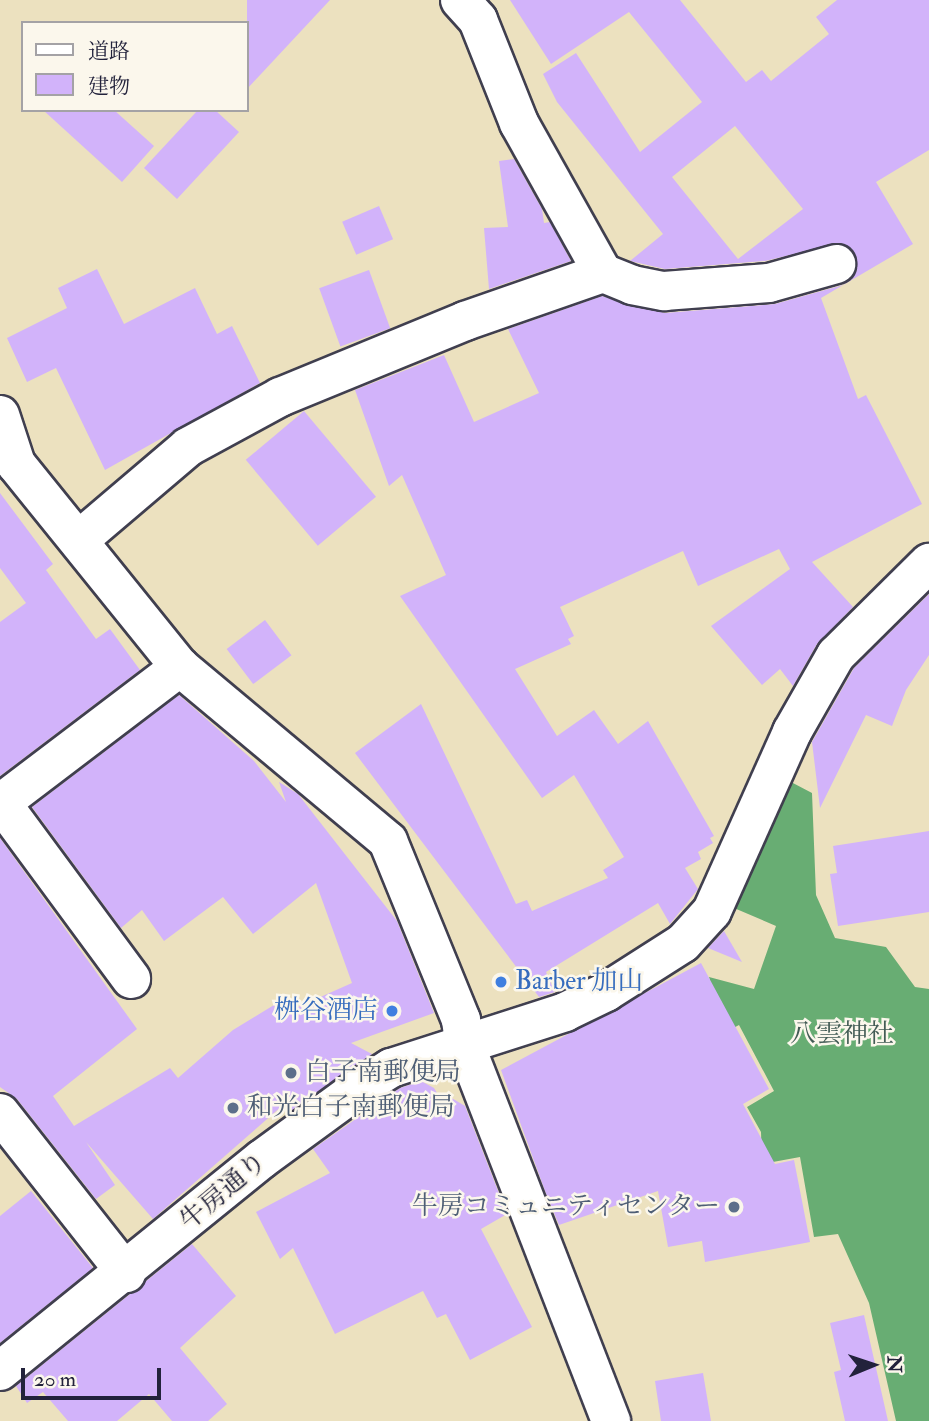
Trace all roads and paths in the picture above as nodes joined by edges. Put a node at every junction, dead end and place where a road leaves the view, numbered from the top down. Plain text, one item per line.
1 (460, 0) edge
2 (836, 264) dead end
3 (603, 272) junction
4 (0, 415) edge
5 (8, 467) edge
6 (80, 539) junction
7 (929, 563) edge
8 (180, 667) junction
9 (0, 802) edge
10 (131, 979) dead end
11 (464, 1042) junction
12 (0, 1113) edge
13 (126, 1273) junction
14 (0, 1371) edge
15 (611, 1421) edge

1 - 3 street
2 - 3 street
3 - 6 street
4 - 5 street
5 - 6 street
6 - 8 street
7 - 11 street, 牛房通り
8 - 9 street
8 - 11 street
9 - 10 street
11 - 13 street, 牛房通り
11 - 15 street
12 - 13 street
13 - 14 street, 牛房通り

